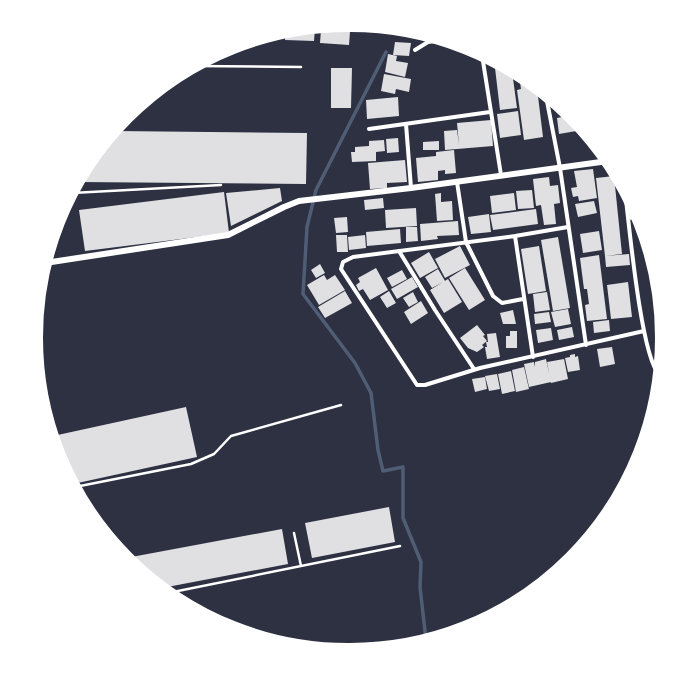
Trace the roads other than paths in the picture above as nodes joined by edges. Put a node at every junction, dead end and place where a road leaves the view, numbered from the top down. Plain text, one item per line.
1 (430, 42) edge
2 (415, 50) dead end
3 (483, 62) edge
4 (207, 66) edge
5 (300, 67) dead end
6 (548, 104) edge
7 (490, 112) junction
8 (406, 124) junction
9 (369, 129) dead end
10 (600, 162) edge
11 (560, 168) junction
12 (501, 175) junction
13 (457, 182) junction
14 (221, 185) dead end
15 (410, 188) junction
16 (79, 193) edge
17 (627, 209) edge
18 (628, 218) joint
19 (568, 227) junction
20 (515, 236) junction
21 (466, 242) junction
22 (399, 251) junction
23 (52, 263) edge
24 (524, 298) junction
25 (644, 331) junction
26 (586, 345) junction
27 (533, 357) junction
28 (654, 365) edge
29 (474, 369) junction
30 (341, 405) dead end
31 (81, 486) edge
32 (294, 533) dead end
33 (400, 546) dead end
34 (301, 566) junction
35 (178, 591) edge

1 - 2 street
3 - 7 street
4 - 5 lane
6 - 11 street
7 - 8 street
7 - 12 street
8 - 9 street
8 - 15 street
10 - 11 street
11 - 12 street
11 - 19 street
12 - 13 street
13 - 15 street
13 - 21 street
14 - 16 lane
15 - 23 street
17 - 18 street
18 - 25 street
19 - 20 street
19 - 26 street
20 - 21 street
20 - 24 street
21 - 22 street
21 - 24 street
22 - 29 street
22 - 29 street
24 - 27 street
25 - 26 street
25 - 28 street
26 - 27 street
27 - 29 street
30 - 31 lane
32 - 34 lane
33 - 34 lane
34 - 35 lane

